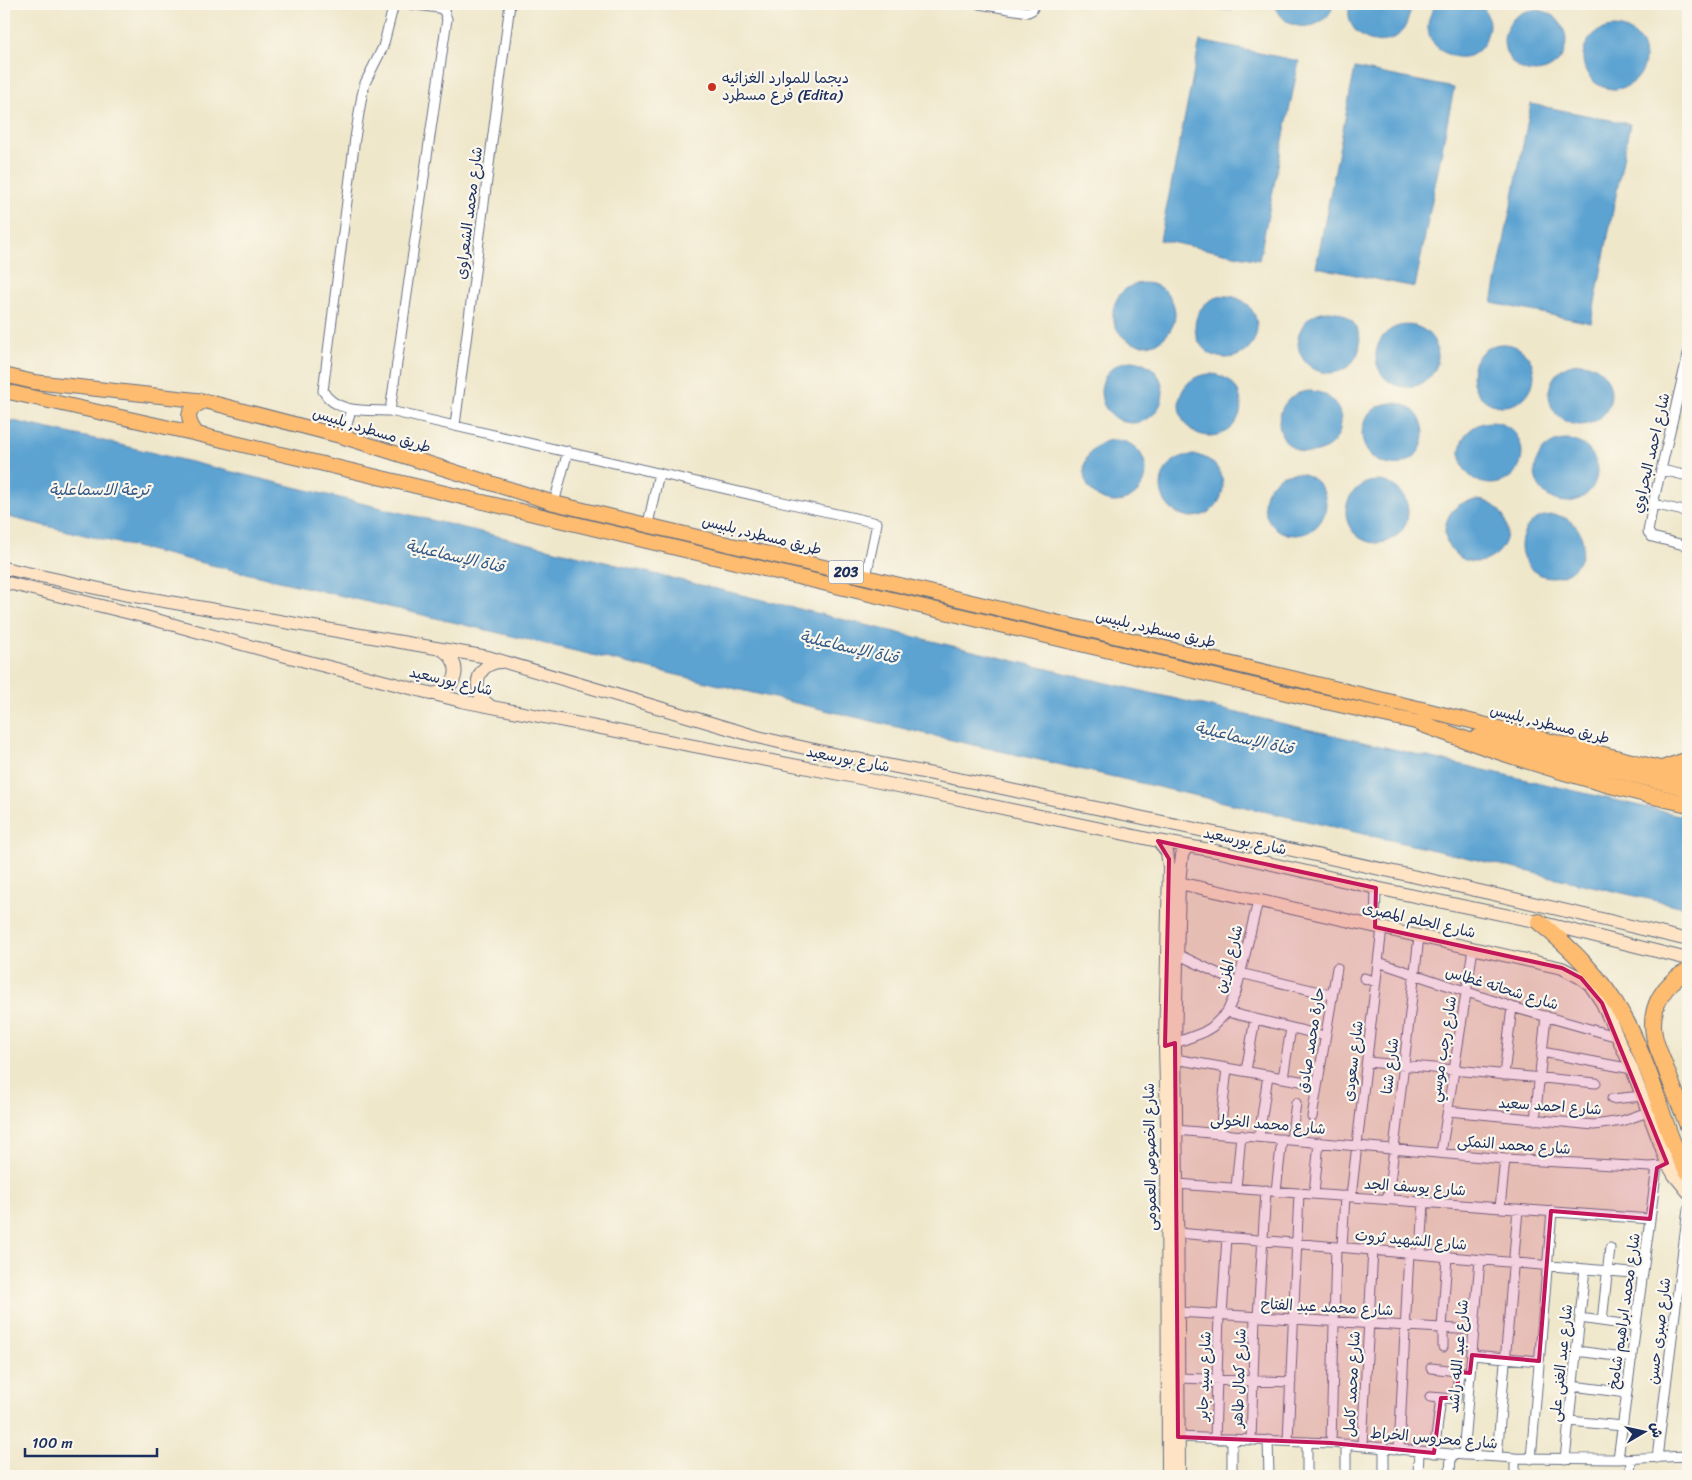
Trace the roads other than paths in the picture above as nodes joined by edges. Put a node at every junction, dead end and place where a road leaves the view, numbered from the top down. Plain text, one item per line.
1 (394, 4) edge
2 (409, 4) edge
3 (510, 4) edge
4 (979, 4) edge
5 (1035, 4) edge
6 (1688, 354) edge
7 (4, 375) edge
8 (1686, 378) edge
9 (4, 391) edge
10 (205, 401) junction
11 (351, 409) junction
12 (390, 411) junction
13 (455, 425) junction
14 (197, 434) junction
15 (344, 437) junction
16 (568, 451) junction
17 (1662, 470) junction
18 (660, 473) junction
19 (1688, 476) edge
20 (554, 503) junction
21 (1653, 504) junction
22 (1688, 512) edge
23 (648, 524) junction
24 (1688, 546) edge
25 (4, 568) edge
26 (866, 577) junction
27 (4, 582) edge
28 (441, 649) junction
29 (504, 662) junction
30 (430, 694) junction
31 (492, 707) junction
32 (1420, 723) junction
33 (1688, 760) edge
34 (1679, 771) edge
35 (1688, 789) edge
36 (1688, 804) edge
37 (1158, 841) junction
38 (1187, 846) junction
39 (1179, 883) junction
40 (1376, 888) junction
41 (1258, 900) junction
42 (1540, 922) junction
43 (1379, 927) junction
44 (1419, 937) junction
45 (1688, 940) edge
46 (1473, 948) junction
47 (1177, 954) junction
48 (1688, 959) edge
49 (1378, 962) junction
50 (1337, 968) dead end
51 (1688, 971) edge
52 (1240, 973) junction
53 (1414, 974) junction
54 (1364, 978) dead end
55 (1376, 982) junction
56 (1238, 983) junction
57 (1466, 992) junction
58 (1332, 995) junction
59 (1512, 1007) junction
60 (1227, 1012) junction
61 (1546, 1016) junction
62 (1255, 1019) junction
63 (1291, 1028) junction
64 (1325, 1036) junction
65 (1618, 1037) junction
66 (1170, 1045) junction
67 (1542, 1052) junction
68 (1175, 1059) junction
69 (1367, 1062) junction
70 (1404, 1066) junction
71 (1227, 1068) junction
72 (1632, 1069) junction
73 (1246, 1071) junction
74 (1454, 1071) junction
75 (1268, 1075) junction
76 (1504, 1075) junction
77 (1283, 1078) junction
78 (1540, 1079) junction
79 (1596, 1083) dead end
80 (1317, 1084) junction
81 (1643, 1096) junction
82 (1612, 1100) dead end
83 (1296, 1103) dead end
84 (1448, 1111) junction
85 (1648, 1112) junction
86 (1312, 1116) dead end
87 (1535, 1120) junction
88 (1688, 1126) edge
89 (1176, 1130) junction
90 (1220, 1134) junction
91 (1241, 1135) junction
92 (1258, 1137) junction
93 (1286, 1139) junction
94 (1319, 1142) junction
95 (1357, 1146) junction
96 (1394, 1149) junction
97 (1441, 1153) junction
98 (1505, 1159) junction
99 (1662, 1165) junction
100 (1688, 1172) edge
101 (1177, 1184) junction
102 (1236, 1188) junction
103 (1266, 1190) junction
104 (1276, 1191) junction
105 (1688, 1192) edge
106 (1298, 1193) junction
107 (1314, 1194) junction
108 (1348, 1196) junction
109 (1388, 1199) junction
110 (1424, 1202) junction
111 (1500, 1208) junction
112 (1688, 1208) edge
113 (1518, 1209) junction
114 (1552, 1211) junction
115 (1650, 1218) junction
116 (1178, 1233) junction
117 (1227, 1237) junction
118 (1263, 1240) junction
119 (1296, 1243) junction
120 (1339, 1247) junction
121 (1610, 1248) dead end
122 (1373, 1250) junction
123 (1409, 1253) junction
124 (1421, 1254) junction
125 (1447, 1257) junction
126 (1480, 1260) junction
127 (1513, 1263) junction
128 (1547, 1266) junction
129 (1585, 1269) junction
130 (1607, 1271) junction
131 (1643, 1274) junction
132 (1178, 1312) junction
133 (1221, 1315) junction
134 (1257, 1317) junction
135 (1580, 1318) junction
136 (1293, 1319) junction
137 (1602, 1321) junction
138 (1333, 1322) junction
139 (1369, 1324) junction
140 (1406, 1326) junction
141 (1636, 1326) junction
142 (1443, 1328) junction
143 (1474, 1330) junction
144 (1442, 1347) dead end
145 (1576, 1351) junction
146 (1472, 1355) junction
147 (1506, 1358) junction
148 (1632, 1358) junction
149 (1539, 1362) junction
150 (1431, 1368) dead end
151 (1459, 1372) junction
152 (1470, 1373) junction
153 (1178, 1378) junction
154 (1217, 1380) junction
155 (1253, 1381) junction
156 (1291, 1382) junction
157 (1573, 1386) junction
158 (1627, 1393) junction
159 (1430, 1397) dead end
160 (1441, 1398) junction
161 (1569, 1421) junction
162 (1622, 1426) junction
163 (1178, 1437) junction
164 (1215, 1438) junction
165 (1232, 1439) junction
166 (1251, 1440) junction
167 (1268, 1440) junction
168 (1288, 1441) junction
169 (1307, 1442) junction
170 (1331, 1443) junction
171 (1346, 1444) junction
172 (1362, 1445) junction
173 (1384, 1447) junction
174 (1399, 1450) junction
175 (1419, 1451) junction
176 (1434, 1453) junction
177 (1451, 1454) junction
178 (1463, 1455) junction
179 (1688, 1456) edge
180 (1497, 1457) junction
181 (1515, 1458) junction
182 (1531, 1458) junction
183 (1657, 1458) junction
184 (1618, 1459) junction
185 (1631, 1459) junction
186 (1565, 1460) junction
187 (1168, 1476) edge
188 (1179, 1476) edge
189 (1232, 1476) edge
190 (1269, 1476) edge
191 (1307, 1476) edge
192 (1346, 1476) edge
193 (1384, 1476) edge
194 (1418, 1476) edge
195 (1450, 1476) edge
196 (1514, 1476) edge
197 (1630, 1476) edge

1 - 11 street
2 - 12 street
3 - 13 street, شارع محمد الشعراوى
4 - 5 street
6 - 8 street, شارع احمد البحراوي
7 - 10 main road, طريق مسطرد, بلبيس / 203
8 - 17 street, شارع احمد البحراوي
9 - 14 main road, طريق مسطرد, بلبيس / 203
10 - 14 main road
10 - 15 main road, طريق مسطرد, بلبيس / 203
11 - 12 street
11 - 15 street
12 - 13 street
13 - 16 street
14 - 32 main road, طريق مسطرد, بلبيس / 203
15 - 20 main road, طريق مسطرد, بلبيس / 203
16 - 18 street
16 - 20 street
17 - 19 street
17 - 21 street, شارع احمد البحراوي
18 - 23 street
18 - 26 street
20 - 23 main road, طريق مسطرد, بلبيس / 203
21 - 22 street
21 - 24 street, شارع احمد البحراوي
23 - 26 main road, طريق مسطرد, بلبيس / 203
25 - 28 main road, شارع بورسعيد
26 - 34 main road, طريق مسطرد, بلبيس / 203
27 - 30 main road, شارع بورسعيد
28 - 29 main road, شارع بورسعيد
28 - 30 main road
29 - 31 main road
29 - 45 main road, شارع بورسعيد
30 - 31 main road, شارع بورسعيد
31 - 37 main road, شارع بورسعيد
32 - 35 main road, طريق مسطرد, بلبيس / 203
32 - 36 highway
33 - 34 highway
37 - 38 main road, شارع بورسعيد
37 - 66 main road, شارع الخصوص العمومى
38 - 39 main road, شارع الخصوص العمومى
38 - 40 main road, شارع بورسعيد
39 - 41 main road, شارع الحلم المصرى
39 - 47 main road, شارع الخصوص العمومى
40 - 42 main road, شارع بورسعيد
40 - 43 street, شارع سعودى
41 - 43 main road, شارع الحلم المصرى
41 - 52 street, شارع المزين
42 - 48 main road, شارع بورسعيد
42 - 100 highway
43 - 44 main road, شارع الحلم المصرى
43 - 49 street, شارع سعودى
44 - 46 main road, شارع الحلم المصرى
44 - 53 street, شارع شتا
46 - 57 street, شارع رجب موسي
46 - 65 main road, شارع الحلم المصرى
47 - 56 street
47 - 66 main road, شارع الخصوص العمومى
49 - 53 street, شارع شحاته غطاس
49 - 55 street, شارع سعودى
50 - 58 street, حارة محمد صادق
51 - 88 highway
52 - 56 street, شارع المزين
52 - 58 street
53 - 57 street, شارع شحاته غطاس
53 - 70 street, شارع شتا
54 - 55 street
55 - 69 street, شارع سعودى
56 - 60 street, شارع المزين
57 - 59 street, شارع شحاته غطاس
57 - 74 street, شارع رجب موسي
58 - 64 street, حارة محمد صادق
59 - 61 street, شارع شحاته غطاس
59 - 76 street
60 - 62 street
60 - 66 street, شارع المزين
61 - 65 street, شارع شحاته غطاس
61 - 67 street
62 - 63 street
62 - 73 street
63 - 64 street
63 - 77 street
64 - 80 street, حارة محمد صادق
65 - 72 main road, شارع الحلم المصرى
66 - 68 main road, شارع الخصوص العمومى
66 - 187 main road, شارع الخصوص العمومى
67 - 72 street
67 - 78 street
68 - 71 street
68 - 89 main road, شارع الخصوص العمومى
69 - 70 street
69 - 95 street, شارع سعودى
70 - 74 street
70 - 96 street, شارع شتا
71 - 73 street
71 - 90 street
72 - 81 main road, شارع الحلم المصرى
73 - 75 street
74 - 76 street
74 - 84 street, شارع رجب موسي
75 - 77 street
75 - 92 street
76 - 78 street
77 - 80 street
78 - 79 street
78 - 87 street
80 - 86 street, حارة محمد صادق
81 - 82 street
81 - 85 main road, شارع الحلم المصرى
83 - 93 street
84 - 87 street, شارع احمد سعيد
84 - 97 street, شارع رجب موسي
85 - 87 street, شارع احمد سعيد
85 - 99 main road, شارع الحلم المصرى
89 - 90 street, شارع محمد الخولى
89 - 101 main road, شارع الخصوص العمومى
90 - 91 street, شارع محمد الخولى
91 - 92 street, شارع محمد الخولى
91 - 102 street
92 - 93 street, شارع محمد الخولى
93 - 94 street, شارع محمد الخولى
93 - 104 street
94 - 95 street, شارع محمد الخولى
94 - 107 street
95 - 96 street, شارع محمد النمكى
95 - 108 street, شارع سعودى
96 - 97 street, شارع محمد النمكى
96 - 109 street, شارع شتا
97 - 98 street, شارع محمد النمكى
98 - 99 street, شارع محمد النمكى
98 - 111 street
99 - 105 main road, شارع الحلم المصرى
99 - 115 street, شارع محمد ابراهيم شامخ
101 - 102 street, شارع يوسف الجد
101 - 116 main road, شارع الخصوص العمومى
102 - 103 street, شارع يوسف الجد
103 - 104 street, شارع يوسف الجد
103 - 118 street, شارع كمال طاهر
104 - 106 street, شارع يوسف الجد
106 - 107 street, شارع يوسف الجد
106 - 119 street
107 - 108 street, شارع يوسف الجد
108 - 109 street, شارع يوسف الجد
108 - 120 street, شارع سعودى
109 - 110 street, شارع يوسف الجد
110 - 111 street, شارع يوسف الجد
110 - 124 street
111 - 113 street, شارع يوسف الجد
112 - 183 street, شارع صبرى حسن
113 - 114 street, شارع يوسف الجد
113 - 127 street
114 - 115 street, شارع يوسف الجد
114 - 128 street
115 - 131 street, شارع محمد ابراهيم شامخ
116 - 117 street, شارع الشهيد ثروت
116 - 132 main road, شارع الخصوص العمومى
117 - 118 street, شارع الشهيد ثروت
117 - 133 street, شارع سيد جابر
118 - 119 street, شارع الشهيد ثروت
118 - 134 street, شارع كمال طاهر
119 - 120 street, شارع الشهيد ثروت
119 - 136 street
120 - 122 street, شارع الشهيد ثروت
120 - 138 street, شارع سعودى
121 - 130 street
122 - 123 street, شارع الشهيد ثروت
122 - 139 street, شارع محمد كامل
123 - 124 street, شارع الشهيد ثروت
123 - 140 street
124 - 125 street, شارع الشهيد ثروت
125 - 126 street, شارع الشهيد ثروت
125 - 142 street
126 - 127 street, شارع الشهيد ثروت
126 - 143 street, شارع عبد الله راشد
127 - 128 street, شارع الشهيد ثروت
127 - 147 street
128 - 129 street, شارع الشهيد ثروت
128 - 149 street
129 - 130 street, شارع الشهيد ثروت
129 - 135 street, شارع عبد الغنى على
130 - 131 street, شارع الشهيد ثروت
130 - 137 street
131 - 141 street, شارع محمد ابراهيم شامخ
132 - 133 street, شارع محمد عبد الفتاح
132 - 153 main road, شارع الخصوص العمومى
133 - 134 street, شارع محمد عبد الفتاح
133 - 154 street, شارع سيد جابر
134 - 136 street, شارع محمد عبد الفتاح
134 - 155 street, شارع كمال طاهر
135 - 137 street
135 - 145 street, شارع عبد الغنى على
136 - 138 street, شارع محمد عبد الفتاح
136 - 156 street
137 - 141 street
138 - 139 street, شارع محمد عبد الفتاح
138 - 170 street, شارع سعودى
139 - 140 street, شارع محمد عبد الفتاح
139 - 172 street, شارع محمد كامل
140 - 142 street, شارع محمد عبد الفتاح
140 - 174 street
141 - 148 street, شارع محمد ابراهيم شامخ
142 - 143 street, شارع محمد عبد الفتاح
142 - 144 street
143 - 146 street, شارع عبد الله راشد
145 - 148 street
145 - 157 street, شارع عبد الغنى على
146 - 147 street
146 - 152 street, شارع عبد الله راشد
147 - 149 street
147 - 180 street
148 - 158 street, شارع محمد ابراهيم شامخ
149 - 182 street
150 - 151 street
151 - 152 street
151 - 160 street
152 - 178 street, شارع عبد الله راشد
153 - 154 street
153 - 163 main road, شارع الخصوص العمومى
154 - 155 street
154 - 164 street, شارع سيد جابر
155 - 156 street
155 - 166 street, شارع كمال طاهر
156 - 168 street
157 - 158 street
157 - 161 street, شارع عبد الغنى على
158 - 162 street, شارع محمد ابراهيم شامخ
159 - 160 street
160 - 176 street
161 - 162 street
161 - 186 street, شارع عبد الغنى على
162 - 184 street, شارع محمد ابراهيم شامخ
163 - 164 street, شارع محروس الخراط
163 - 188 main road, شارع الخصوص العمومى
164 - 165 street, شارع محروس الخراط
165 - 166 street, شارع محروس الخراط
165 - 189 street
166 - 167 street, شارع محروس الخراط
167 - 168 street, شارع محروس الخراط
167 - 190 street
168 - 169 street, شارع محروس الخراط
169 - 170 street, شارع محروس الخراط
169 - 191 street
170 - 171 street, شارع محروس الخراط
171 - 172 street, شارع محروس الخراط
171 - 192 street
172 - 173 street, شارع محروس الخراط
173 - 174 street, شارع محروس الخراط
173 - 193 street
174 - 175 street, شارع محروس الخراط
175 - 176 street, شارع محروس الخراط
175 - 194 street
176 - 177 street, شارع محروس الخراط
177 - 178 street, شارع محروس الخراط
177 - 195 street
178 - 180 street, شارع محروس الخراط
179 - 183 street, شارع محروس الخراط
180 - 181 street, شارع محروس الخراط
181 - 182 street, شارع محروس الخراط
181 - 196 street
182 - 186 street, شارع محروس الخراط
183 - 185 street, شارع محروس الخراط
184 - 185 street, شارع محروس الخراط
184 - 186 street, شارع محروس الخراط
185 - 197 street

